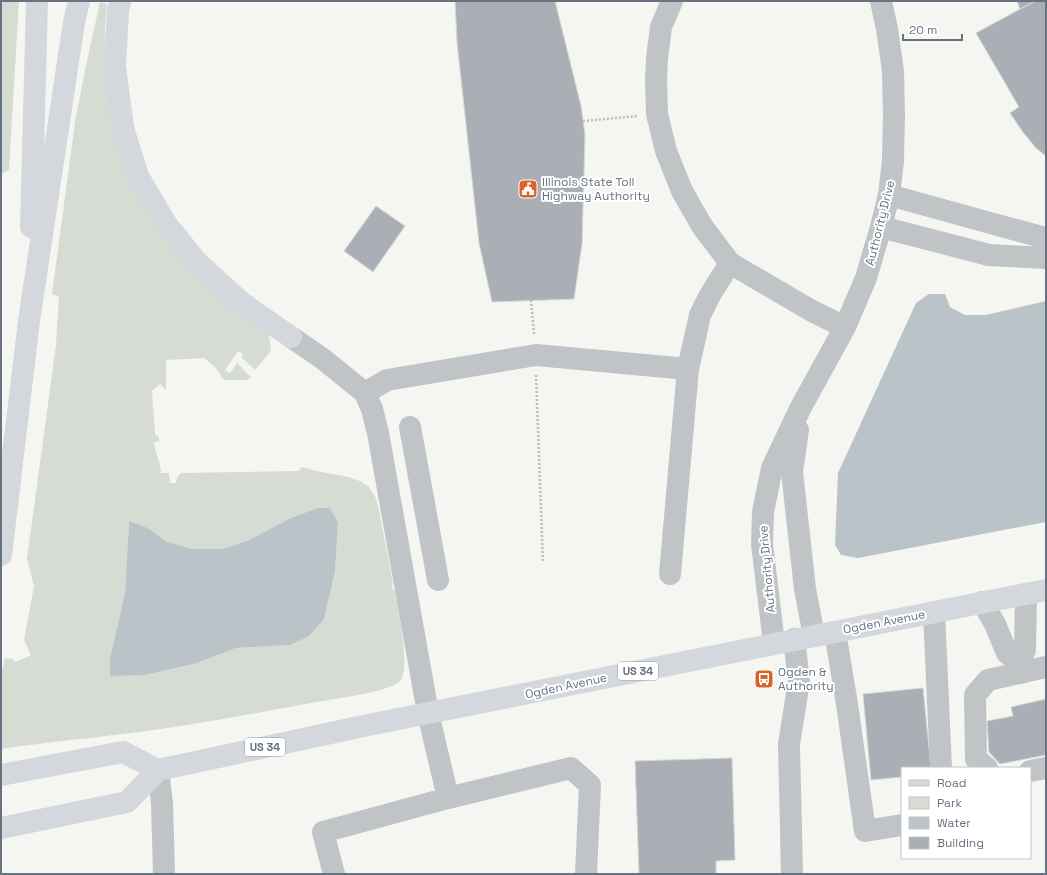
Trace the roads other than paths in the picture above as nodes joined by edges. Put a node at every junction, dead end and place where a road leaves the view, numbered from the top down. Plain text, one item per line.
1 (37, 1) edge
2 (79, 1) edge
3 (120, 1) edge
4 (672, 1) edge
5 (881, 1) edge
6 (889, 194) junction
7 (881, 227) junction
8 (1046, 238) edge
9 (1046, 258) edge
10 (730, 263) junction
11 (29, 321) junction
12 (845, 327) junction
13 (291, 337) joint
14 (688, 369) junction
15 (365, 393) junction
16 (801, 407) junction
17 (410, 427) dead end
18 (1, 555) edge
19 (670, 574) dead end
20 (438, 580) dead end
21 (1036, 592) edge
22 (982, 602) junction
23 (934, 612) junction
24 (804, 637) junction
25 (1020, 667) junction
26 (1046, 667) edge
27 (428, 713) junction
28 (941, 767) edge
29 (986, 767) edge
30 (1046, 768) edge
31 (158, 770) junction
32 (1031, 771) edge
33 (1, 775) edge
34 (448, 798) junction
35 (901, 825) edge
36 (1, 828) edge
37 (164, 874) edge
38 (334, 874) edge
39 (586, 874) edge
40 (792, 874) edge

1 - 11 main road
2 - 11 main road
3 - 13 main road
4 - 10 street
5 - 6 street, Authority Drive
6 - 7 street, Authority Drive
6 - 8 street
7 - 9 street
7 - 12 street, Authority Drive
10 - 12 street
10 - 14 street
11 - 18 main road
12 - 16 street, Authority Drive
13 - 15 street
14 - 15 street
14 - 19 street
15 - 27 street
16 - 24 street, Authority Drive
16 - 24 street, Authority Drive
17 - 20 street
21 - 22 main road, Ogden Avenue / US 34
21 - 25 street
22 - 23 main road, Ogden Avenue / US 34
22 - 25 street
23 - 24 main road, Ogden Avenue / US 34
23 - 28 street
24 - 27 main road, Ogden Avenue / US 34
24 - 35 street
24 - 40 street
25 - 26 street
25 - 29 street
27 - 31 main road, Ogden Avenue / US 34
27 - 34 street
30 - 32 street
31 - 33 main road
31 - 36 main road
31 - 37 street
34 - 38 street
34 - 39 street

